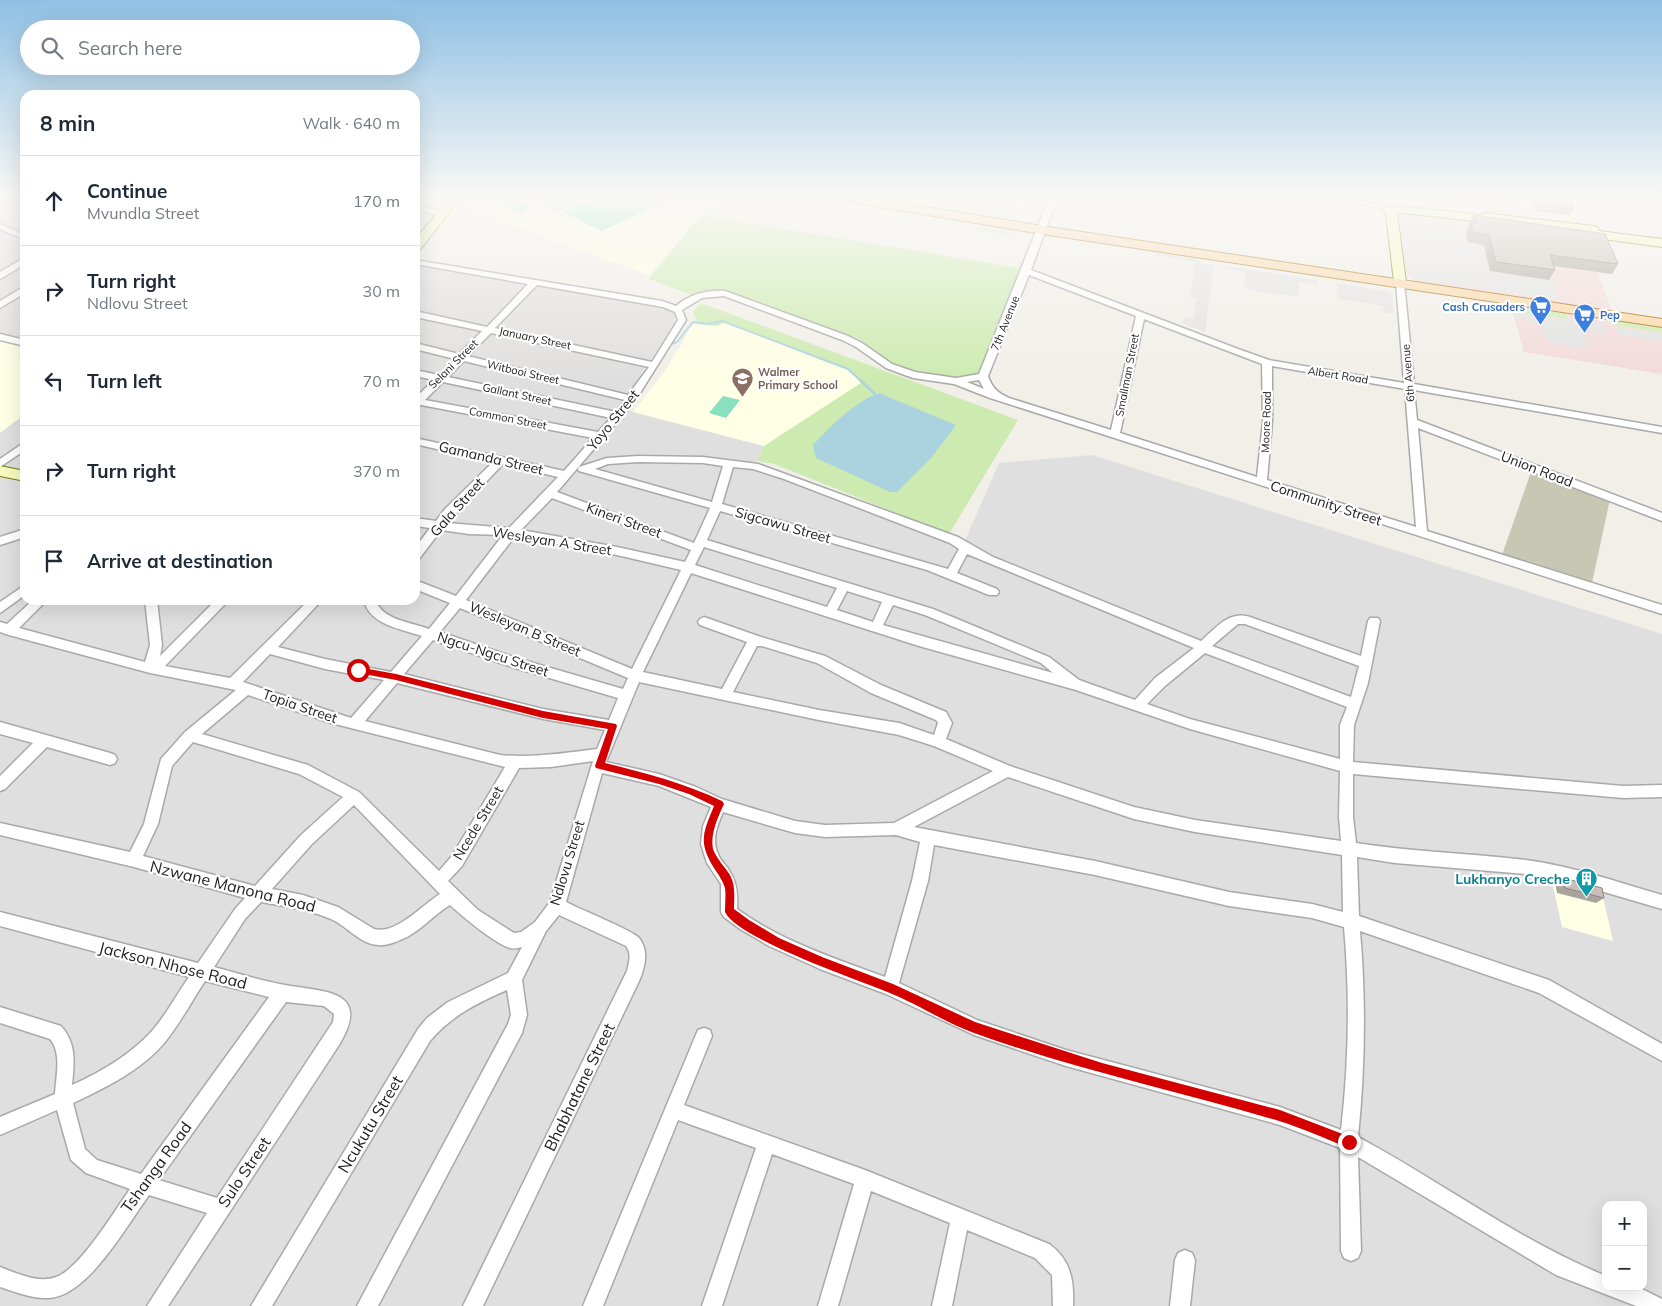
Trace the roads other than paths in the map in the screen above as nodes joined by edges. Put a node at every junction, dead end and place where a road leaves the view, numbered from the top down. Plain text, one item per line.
1 (1031, 257) edge
2 (1228, 257) edge
3 (1396, 257) edge
4 (0, 262) edge
5 (420, 263) edge
6 (20, 264) edge
7 (15, 267) junction
8 (1026, 271) junction
9 (0, 276) edge
10 (535, 282) junction
11 (1400, 282) junction
12 (20, 293) edge
13 (0, 305) edge
14 (677, 309) junction
15 (1140, 314) junction
16 (420, 315) edge
17 (1662, 323) edge
18 (488, 328) junction
19 (0, 337) edge
20 (20, 342) edge
21 (420, 347) edge
22 (461, 358) junction
23 (1267, 362) junction
24 (655, 365) junction
25 (420, 374) edge
26 (983, 376) junction
27 (440, 378) junction
28 (956, 381) junction
29 (1409, 386) junction
30 (994, 395) junction
31 (420, 398) edge
32 (632, 399) junction
33 (420, 403) edge
34 (618, 416) junction
35 (1412, 422) junction
36 (1662, 430) edge
37 (1115, 435) junction
38 (600, 436) junction
39 (420, 442) edge
40 (20, 449) edge
41 (501, 460) junction
42 (729, 462) junction
43 (0, 464) edge
44 (583, 469) junction
45 (0, 471) edge
46 (568, 473) junction
47 (20, 475) edge
48 (1262, 481) junction
49 (550, 493) junction
50 (716, 506) junction
51 (1662, 517) edge
52 (420, 523) edge
53 (438, 526) junction
54 (512, 532) junction
55 (1422, 534) junction
56 (20, 535) edge
57 (0, 541) edge
58 (699, 545) junction
59 (965, 548) junction
60 (420, 549) edge
61 (687, 567) junction
62 (950, 575) junction
63 (420, 586) edge
64 (843, 587) junction
65 (994, 592) dead end
66 (20, 593) edge
67 (889, 600) junction
68 (457, 601) junction
69 (34, 605) edge
70 (151, 605) edge
71 (218, 605) edge
72 (311, 605) edge
73 (372, 605) edge
74 (0, 609) edge
75 (1662, 610) edge
76 (830, 612) junction
77 (1374, 621) dead end
78 (704, 622) dead end
79 (876, 627) junction
80 (4, 628) edge
81 (431, 634) junction
82 (758, 641) junction
83 (1203, 648) junction
84 (268, 649) junction
85 (1366, 663) junction
86 (152, 668) junction
87 (636, 676) junction
88 (396, 677) junction
89 (233, 684) junction
90 (1077, 685) junction
91 (247, 688) junction
92 (626, 695) junction
93 (725, 695) junction
94 (1355, 704) junction
95 (1138, 705) junction
96 (354, 724) junction
97 (613, 726) junction
98 (0, 728) edge
99 (190, 736) junction
100 (45, 740) junction
101 (938, 742) junction
102 (110, 759) dead end
103 (601, 760) junction
104 (515, 763) junction
105 (1346, 767) junction
106 (1007, 771) junction
107 (0, 785) edge
108 (1662, 791) edge
109 (354, 796) junction
110 (719, 804) junction
111 (0, 829) edge
112 (896, 829) junction
113 (928, 837) junction
114 (1349, 848) junction
115 (134, 860) junction
116 (438, 882) junction
117 (257, 894) junction
118 (450, 898) junction
119 (1662, 902) edge
120 (557, 906) junction
121 (0, 919) edge
122 (1351, 921) junction
123 (540, 927) junction
124 (201, 970) junction
125 (514, 979) junction
126 (890, 987) junction
127 (282, 993) junction
128 (342, 1013) joint
129 (0, 1015) edge
130 (704, 1036) dead end
131 (1662, 1053) edge
132 (63, 1099) junction
133 (674, 1110) junction
134 (0, 1126) edge
135 (768, 1142) junction
136 (1349, 1142) junction
137 (864, 1179) junction
138 (143, 1184) junction
139 (220, 1208) junction
140 (960, 1218) junction
141 (1350, 1251) dead end
142 (1185, 1260) dead end
143 (0, 1278) edge
144 (1602, 1284) edge
145 (1622, 1291) edge
146 (1184, 1305) edge
147 (157, 1306) edge
148 (261, 1306) edge
149 (368, 1306) edge
150 (473, 1306) edge
151 (593, 1306) edge
152 (712, 1306) edge
153 (828, 1306) edge
154 (942, 1306) edge
155 (1063, 1306) edge
156 (1655, 1306) edge

1 - 8 street, 7th Avenue
2 - 11 main road
3 - 11 street, 6th Avenue
4 - 7 street
5 - 10 street
6 - 7 street
7 - 9 street
8 - 15 street, Albert Road
8 - 26 street, 7th Avenue
10 - 14 street
10 - 18 street, Selani Street
11 - 17 main road
11 - 29 street, 6th Avenue
12 - 13 street
14 - 24 street, Yoyo Street
14 - 28 street
15 - 23 street, Albert Road
15 - 37 street, Smallman Street
16 - 18 street, January Street
18 - 22 street, Selani Street
18 - 24 street, January Street
19 - 20 street
21 - 22 street, Witbooi Street
22 - 27 street, Selani Street
22 - 32 street, Witbooi Street
23 - 29 street, Albert Road
23 - 48 street, Moore Road
24 - 32 street, Yoyo Street
25 - 27 street, Gallant Street
26 - 28 street
26 - 30 street
27 - 31 street, Selani Street
27 - 34 street, Gallant Street
28 - 30 street, Community Street
29 - 35 street, 6th Avenue
29 - 36 street, Albert Road
30 - 37 street, Community Street
32 - 34 street, Yoyo Street
33 - 38 street, Common Street
34 - 38 street, Yoyo Street
35 - 51 street, Union Road
35 - 55 street, 6th Avenue
37 - 48 street, Community Street
38 - 46 street, Yoyo Street
39 - 41 street, Gamanda Street
40 - 43 street
41 - 46 street, Gamanda Street
41 - 53 street, Gala Street
42 - 44 street
42 - 50 street, Ndlovu Street
42 - 59 street
44 - 46 street, Sigcawu Street
44 - 50 street, Sigcawu Street
45 - 47 street
46 - 49 street, Yoyo Street
48 - 55 street, Community Street
49 - 54 street, Yoyo Street
49 - 58 street, Kineri Street
50 - 58 street, Ndlovu Street
50 - 62 street, Sigcawu Street
52 - 53 street, Wesleyan A Street
53 - 54 street, Wesleyan A Street
53 - 60 street, Gala Street
54 - 61 street, Wesleyan A Street
54 - 68 street, Yoyo Street
55 - 75 street, Community Street
56 - 57 street
58 - 61 street, Ndlovu Street
58 - 64 street, Kineri Street
59 - 62 street
59 - 83 street
61 - 76 street, Wesleyan A Street
61 - 87 street, Ndlovu Street
62 - 65 street, Sigcawu Street
63 - 68 street, Wesleyan B Street
64 - 67 street, Kineri Street
64 - 76 street
66 - 74 street
67 - 79 street
67 - 90 street, Kineri Street
68 - 81 street, Yoyo Street
68 - 87 street, Wesleyan B Street
69 - 80 street
70 - 86 street
71 - 86 street
72 - 84 street
73 - 81 street, Ngcu-Ngcu Street
76 - 79 street, Wesleyan A Street
77 - 85 street
78 - 82 street
79 - 90 street, Wesleyan A Street
80 - 86 street, Topia Street
81 - 88 street, Yoyo Street
81 - 92 street, Ngcu-Ngcu Street
82 - 93 street
82 - 101 street
83 - 85 street
83 - 94 street
83 - 95 street
84 - 88 street
84 - 89 street
85 - 94 street
86 - 89 street, Topia Street
87 - 92 street, Ndlovu Street
87 - 93 street, Wesleyan B Street
88 - 96 street, Yoyo Street
88 - 97 street
89 - 91 street, Topia Street
90 - 95 street, Wesleyan A Street
91 - 96 street, Topia Street
91 - 99 street
92 - 97 street, Ndlovu Street
93 - 101 street, Wesleyan B Street
94 - 105 street
95 - 105 street, Wesleyan A Street
96 - 104 street, Topia Street
97 - 103 street, Ndlovu Street
98 - 100 street
99 - 109 street, Ndlovu Street
99 - 115 street
100 - 102 street
100 - 107 street
101 - 106 street, Wesleyan B Street
103 - 104 street, Topia Street
103 - 110 street, Topia Street
103 - 120 street, Ndlovu Street
104 - 116 street, Ncede Street
105 - 108 street, Wesleyan A Street
105 - 114 street
106 - 112 street
106 - 114 street, Wesleyan B Street
109 - 116 street, Ndlovu Street
109 - 117 street
110 - 112 street, Topia Street
110 - 126 street
111 - 115 street, Nzwane Manona Road
112 - 113 street
113 - 122 street
113 - 126 street
114 - 119 street, Wesleyan B Street
114 - 122 street
115 - 117 street, Nzwane Manona Road
116 - 118 street, Ndlovu Street
117 - 118 street, Nzwane Manona Road
117 - 124 street
118 - 123 street, Ndlovu Street
120 - 123 street, Ndlovu Street
120 - 150 street, Bhabhatane Street
121 - 124 street, Jackson Nhose Road
122 - 131 street
122 - 136 street
123 - 125 street
124 - 127 street, Jackson Nhose Road
124 - 132 street
125 - 148 street, Ncukutu Street
125 - 149 street
126 - 136 street
127 - 128 street, Jackson Nhose Road
127 - 138 street, Tshanga Road
128 - 139 street, Sulo Street
129 - 132 street
130 - 133 street
132 - 134 street
132 - 138 street
133 - 135 street
133 - 151 street
135 - 137 street
135 - 152 street
136 - 141 street
136 - 144 street
137 - 140 street
137 - 153 street
138 - 139 street
138 - 143 street, Tshanga Road
139 - 147 street, Sulo Street
140 - 154 street
140 - 155 street
142 - 146 street
145 - 156 street

